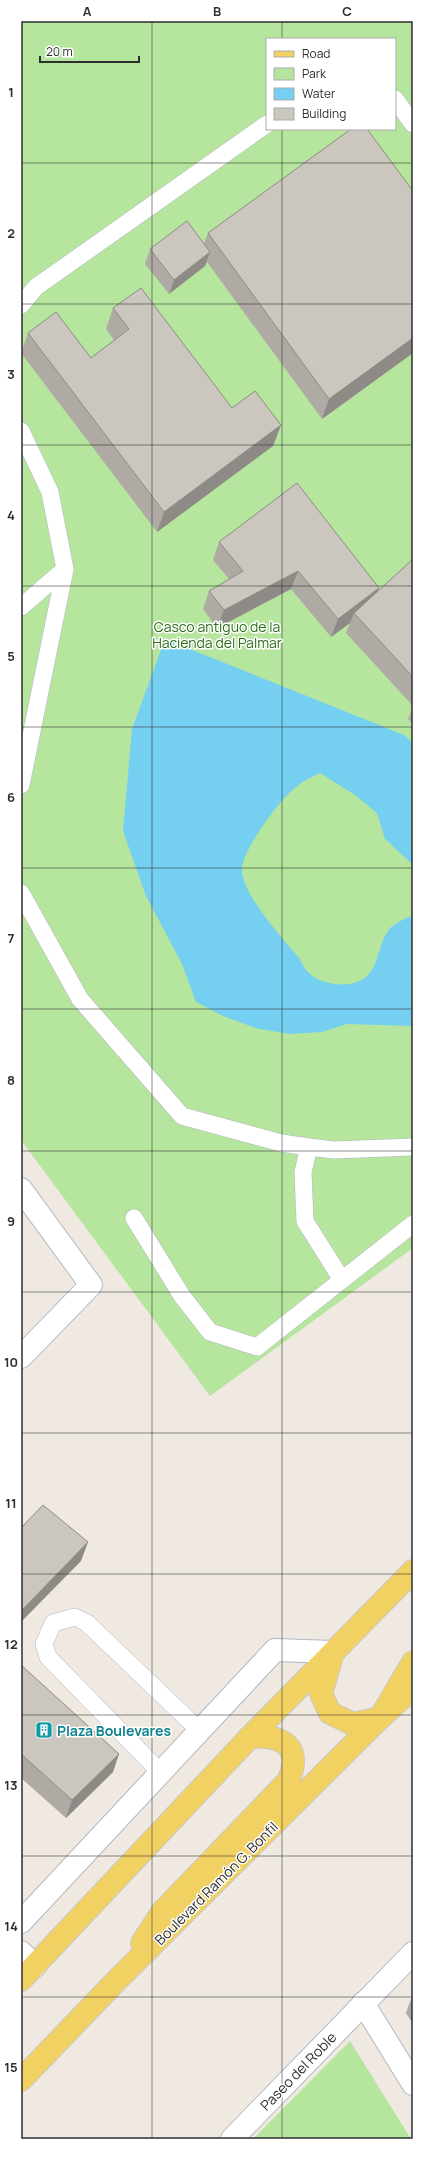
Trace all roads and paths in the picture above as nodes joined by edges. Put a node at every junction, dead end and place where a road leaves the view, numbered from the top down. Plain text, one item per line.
1 (396, 100) edge
2 (413, 124) edge
3 (266, 125) edge
4 (21, 305) edge
5 (21, 431) edge
6 (65, 569) junction
7 (21, 606) edge
8 (21, 785) edge
9 (21, 893) edge
10 (309, 1147) junction
11 (413, 1147) edge
12 (21, 1189) edge
13 (134, 1218) dead end
14 (413, 1224) edge
15 (342, 1280) junction
16 (21, 1357) edge
17 (413, 1571) edge
18 (334, 1652) junction
19 (413, 1662) edge
20 (413, 1688) edge
21 (380, 1718) junction
22 (200, 1731) junction
23 (250, 1737) junction
24 (161, 1772) junction
25 (21, 1922) edge
26 (413, 1953) edge
27 (26, 1966) edge
28 (118, 1979) junction
29 (363, 2003) junction
30 (21, 2080) edge
31 (413, 2084) edge
32 (232, 2139) edge

1 - 2 lane
3 - 4 lane
5 - 6 lane
6 - 7 lane
6 - 8 lane
9 - 10 lane
10 - 11 lane
10 - 15 lane
12 - 16 street
13 - 15 lane
14 - 15 lane
17 - 18 main road
18 - 21 main road
18 - 22 street
18 - 23 main road
19 - 21 main road
20 - 21 main road, Boulevard Ramón G. Bonfil
21 - 28 main road, Boulevard Ramón G. Bonfil
22 - 24 street
22 - 24 lane
23 - 27 main road
23 - 28 main road
24 - 25 street
26 - 29 street, Paseo del Roble
28 - 30 main road, Boulevard Ramón G. Bonfil
29 - 31 street
29 - 32 street, Paseo del Roble

